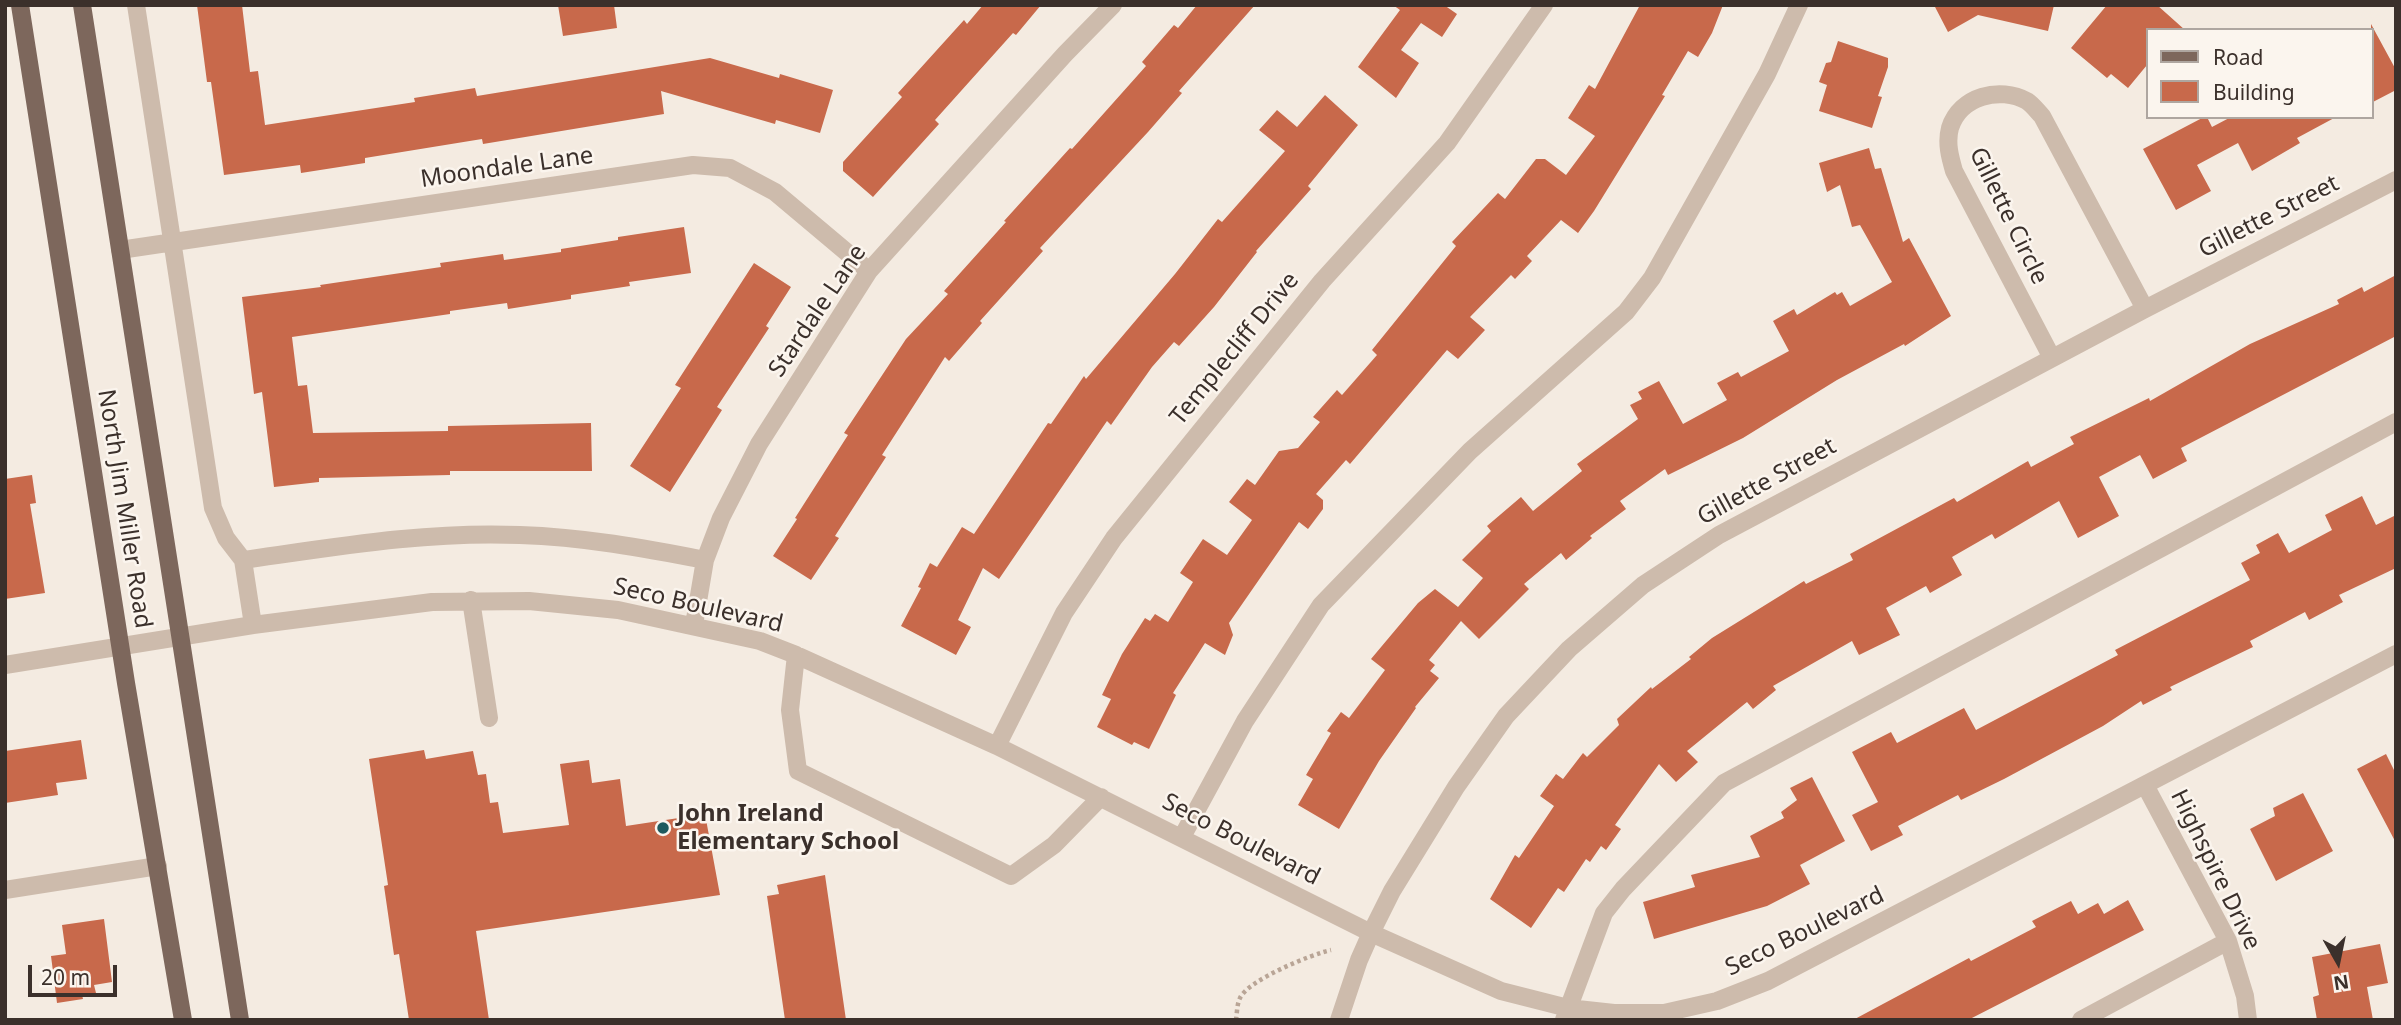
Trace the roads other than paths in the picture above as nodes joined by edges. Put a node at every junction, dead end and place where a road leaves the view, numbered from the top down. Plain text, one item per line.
1 (20, 5) edge
2 (82, 5) edge
3 (136, 5) edge
4 (1113, 5) edge
5 (1544, 5) edge
6 (1799, 5) edge
7 (2396, 180) edge
8 (172, 243) junction
9 (120, 250) junction
10 (869, 271) junction
11 (2144, 309) junction
12 (2052, 358) junction
13 (2396, 422) edge
14 (243, 560) junction
15 (705, 560) junction
16 (471, 600) junction
17 (253, 625) junction
18 (694, 625) junction
19 (181, 636) junction
20 (121, 647) junction
21 (2396, 654) edge
22 (796, 655) junction
23 (5, 665) edge
24 (489, 718) dead end
25 (997, 746) junction
26 (2145, 785) junction
27 (1101, 797) junction
28 (1182, 837) junction
29 (158, 866) junction
30 (5, 890) edge
31 (1371, 933) junction
32 (2228, 941) junction
33 (1566, 1014) edge
34 (183, 1020) edge
35 (240, 1020) edge
36 (1339, 1020) edge
37 (2081, 1020) edge
38 (2248, 1020) edge

1 - 20 main road, North Jim Miller Road
2 - 9 main road, North Jim Miller Road
3 - 8 street
4 - 10 street, Stardale Lane
5 - 25 street, Templecliff Drive
6 - 28 street
7 - 11 street, Gillette Street
8 - 9 street, Moondale Lane
8 - 10 street, Moondale Lane
8 - 14 street
9 - 19 main road, North Jim Miller Road
10 - 15 street, Stardale Lane
11 - 12 street, Gillette Street
11 - 12 street, Gillette Circle
12 - 31 street, Gillette Street
13 - 33 street
14 - 15 street
14 - 17 street
15 - 18 street, Stardale Lane
16 - 17 street, Seco Boulevard
16 - 18 street, Seco Boulevard
16 - 24 street
17 - 19 street, Seco Boulevard
18 - 22 street, Seco Boulevard
19 - 20 street, Seco Boulevard
19 - 35 main road, North Jim Miller Road
20 - 23 street, Seco Boulevard
20 - 29 main road, North Jim Miller Road
21 - 26 street, Seco Boulevard
22 - 25 street, Seco Boulevard
22 - 27 street
25 - 27 street, Seco Boulevard
26 - 32 street, Highspire Drive
26 - 33 street, Seco Boulevard
27 - 28 street, Seco Boulevard
28 - 31 street, Seco Boulevard
29 - 30 street
29 - 34 main road, North Jim Miller Road
31 - 33 street, Seco Boulevard
31 - 36 street, Gillette Street
32 - 37 street
32 - 38 street, Highspire Drive

